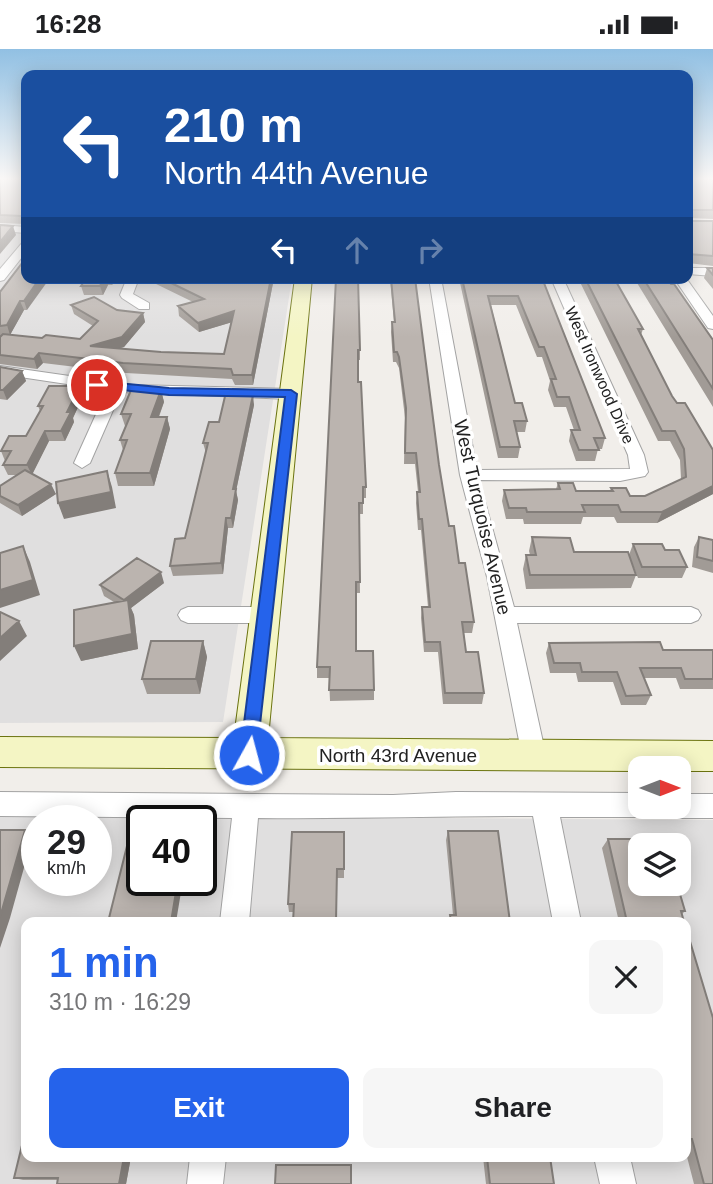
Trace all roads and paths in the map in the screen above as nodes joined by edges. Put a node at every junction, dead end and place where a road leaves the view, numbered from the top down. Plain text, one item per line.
1 (21, 251) edge
2 (693, 271) edge
3 (713, 272) edge
4 (0, 277) edge
5 (131, 284) edge
6 (303, 284) edge
7 (436, 284) edge
8 (560, 284) edge
9 (684, 284) edge
10 (144, 306) dead end
11 (713, 325) edge
12 (0, 370) edge
13 (116, 387) junction
14 (291, 394) junction
15 (82, 463) dead end
16 (469, 475) junction
17 (188, 615) dead end
18 (266, 615) junction
19 (505, 615) junction
20 (691, 615) dead end
21 (0, 752) edge
22 (249, 755) junction
23 (534, 756) junction
24 (713, 756) edge
25 (0, 804) edge
26 (544, 804) junction
27 (628, 805) edge
28 (246, 806) junction
29 (691, 806) edge
30 (713, 806) edge
31 (235, 917) edge
32 (566, 917) edge
33 (207, 1162) edge
34 (613, 1162) edge
35 (205, 1184) edge
36 (618, 1184) edge

1 - 4 street
2 - 3 street
5 - 10 street
6 - 14 street
7 - 16 street, West Turquoise Avenue
8 - 16 street, West Ironwood Drive
9 - 11 street
12 - 13 street
13 - 14 street
13 - 15 street
14 - 18 street
16 - 19 street, West Turquoise Avenue
17 - 18 street
18 - 22 street
19 - 20 street
19 - 23 street, West Turquoise Avenue
21 - 22 street, North 43rd Avenue
22 - 23 street, North 43rd Avenue
23 - 24 street, North 43rd Avenue
25 - 28 street
26 - 27 street
26 - 28 street
26 - 32 street
28 - 31 street
29 - 30 street
33 - 35 street
34 - 36 street

